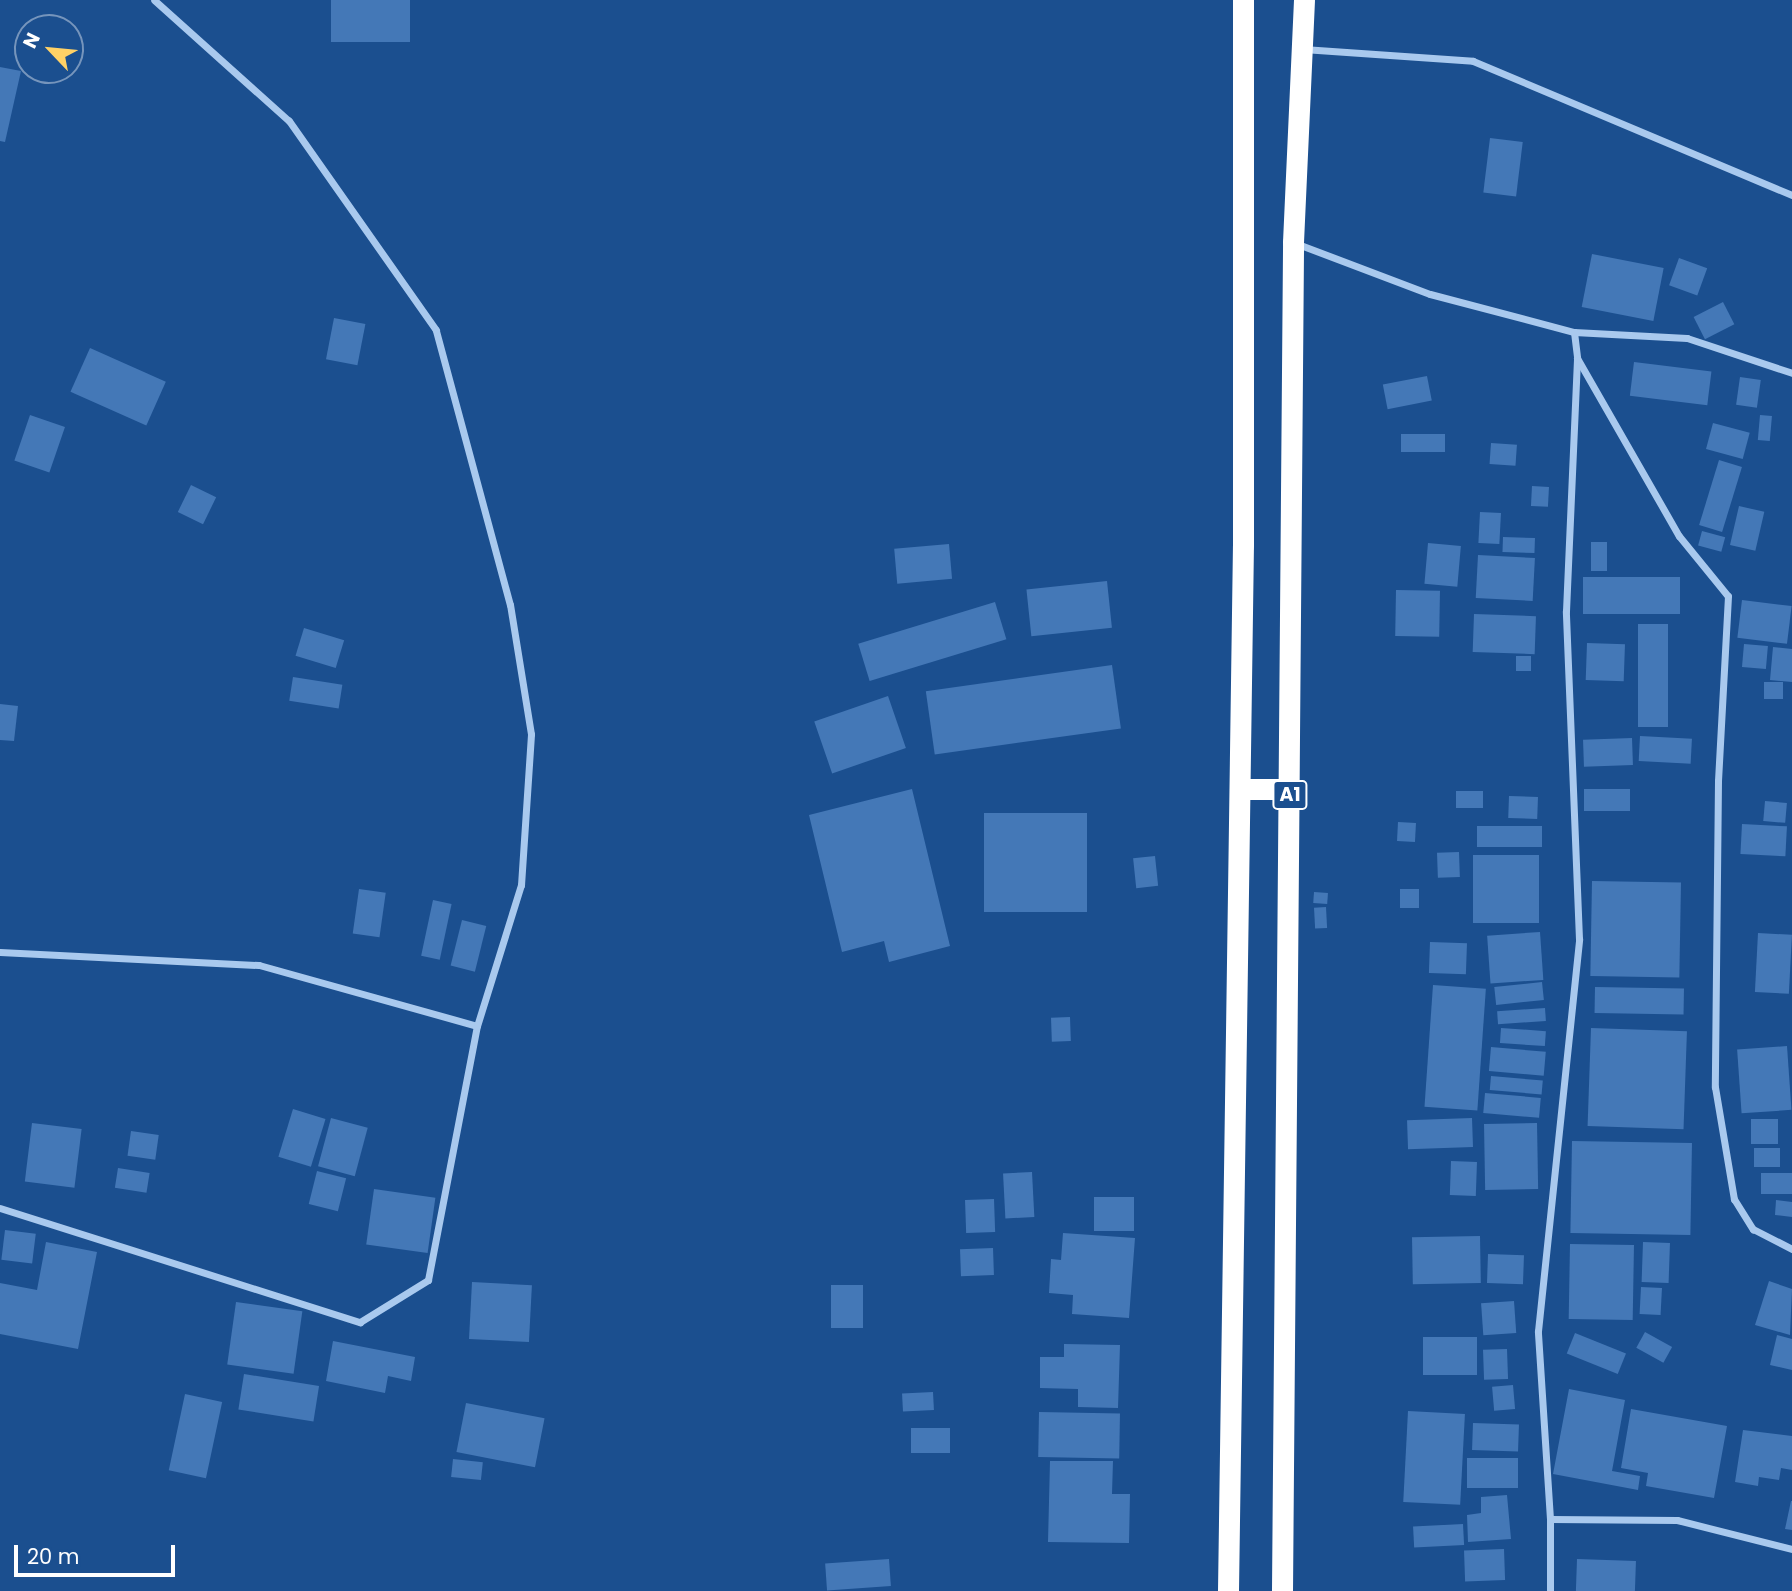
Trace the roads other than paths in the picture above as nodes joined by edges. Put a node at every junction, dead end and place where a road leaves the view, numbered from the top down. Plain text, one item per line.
1 (154, 0) edge
2 (1243, 0) edge
3 (1304, 0) edge
4 (1303, 49) junction
5 (1792, 195) edge
6 (1293, 242) junction
7 (1574, 332) junction
8 (1577, 358) junction
9 (1792, 373) edge
10 (1240, 789) junction
11 (1290, 789) junction
12 (0, 953) edge
13 (477, 1026) junction
14 (0, 1208) edge
15 (1792, 1249) edge
16 (1550, 1519) junction
17 (1792, 1549) edge
18 (1228, 1591) edge
19 (1282, 1591) edge
20 (1550, 1591) edge

1 - 13 street
2 - 10 highway, A1
3 - 4 highway, A1
4 - 5 street
4 - 6 highway, A1
6 - 7 street
6 - 11 highway, A1
7 - 8 street
7 - 9 street
8 - 15 street
8 - 16 street
10 - 11 highway
10 - 18 highway, A1
11 - 19 highway, A1
12 - 13 street
13 - 14 street
16 - 17 street
16 - 20 street

